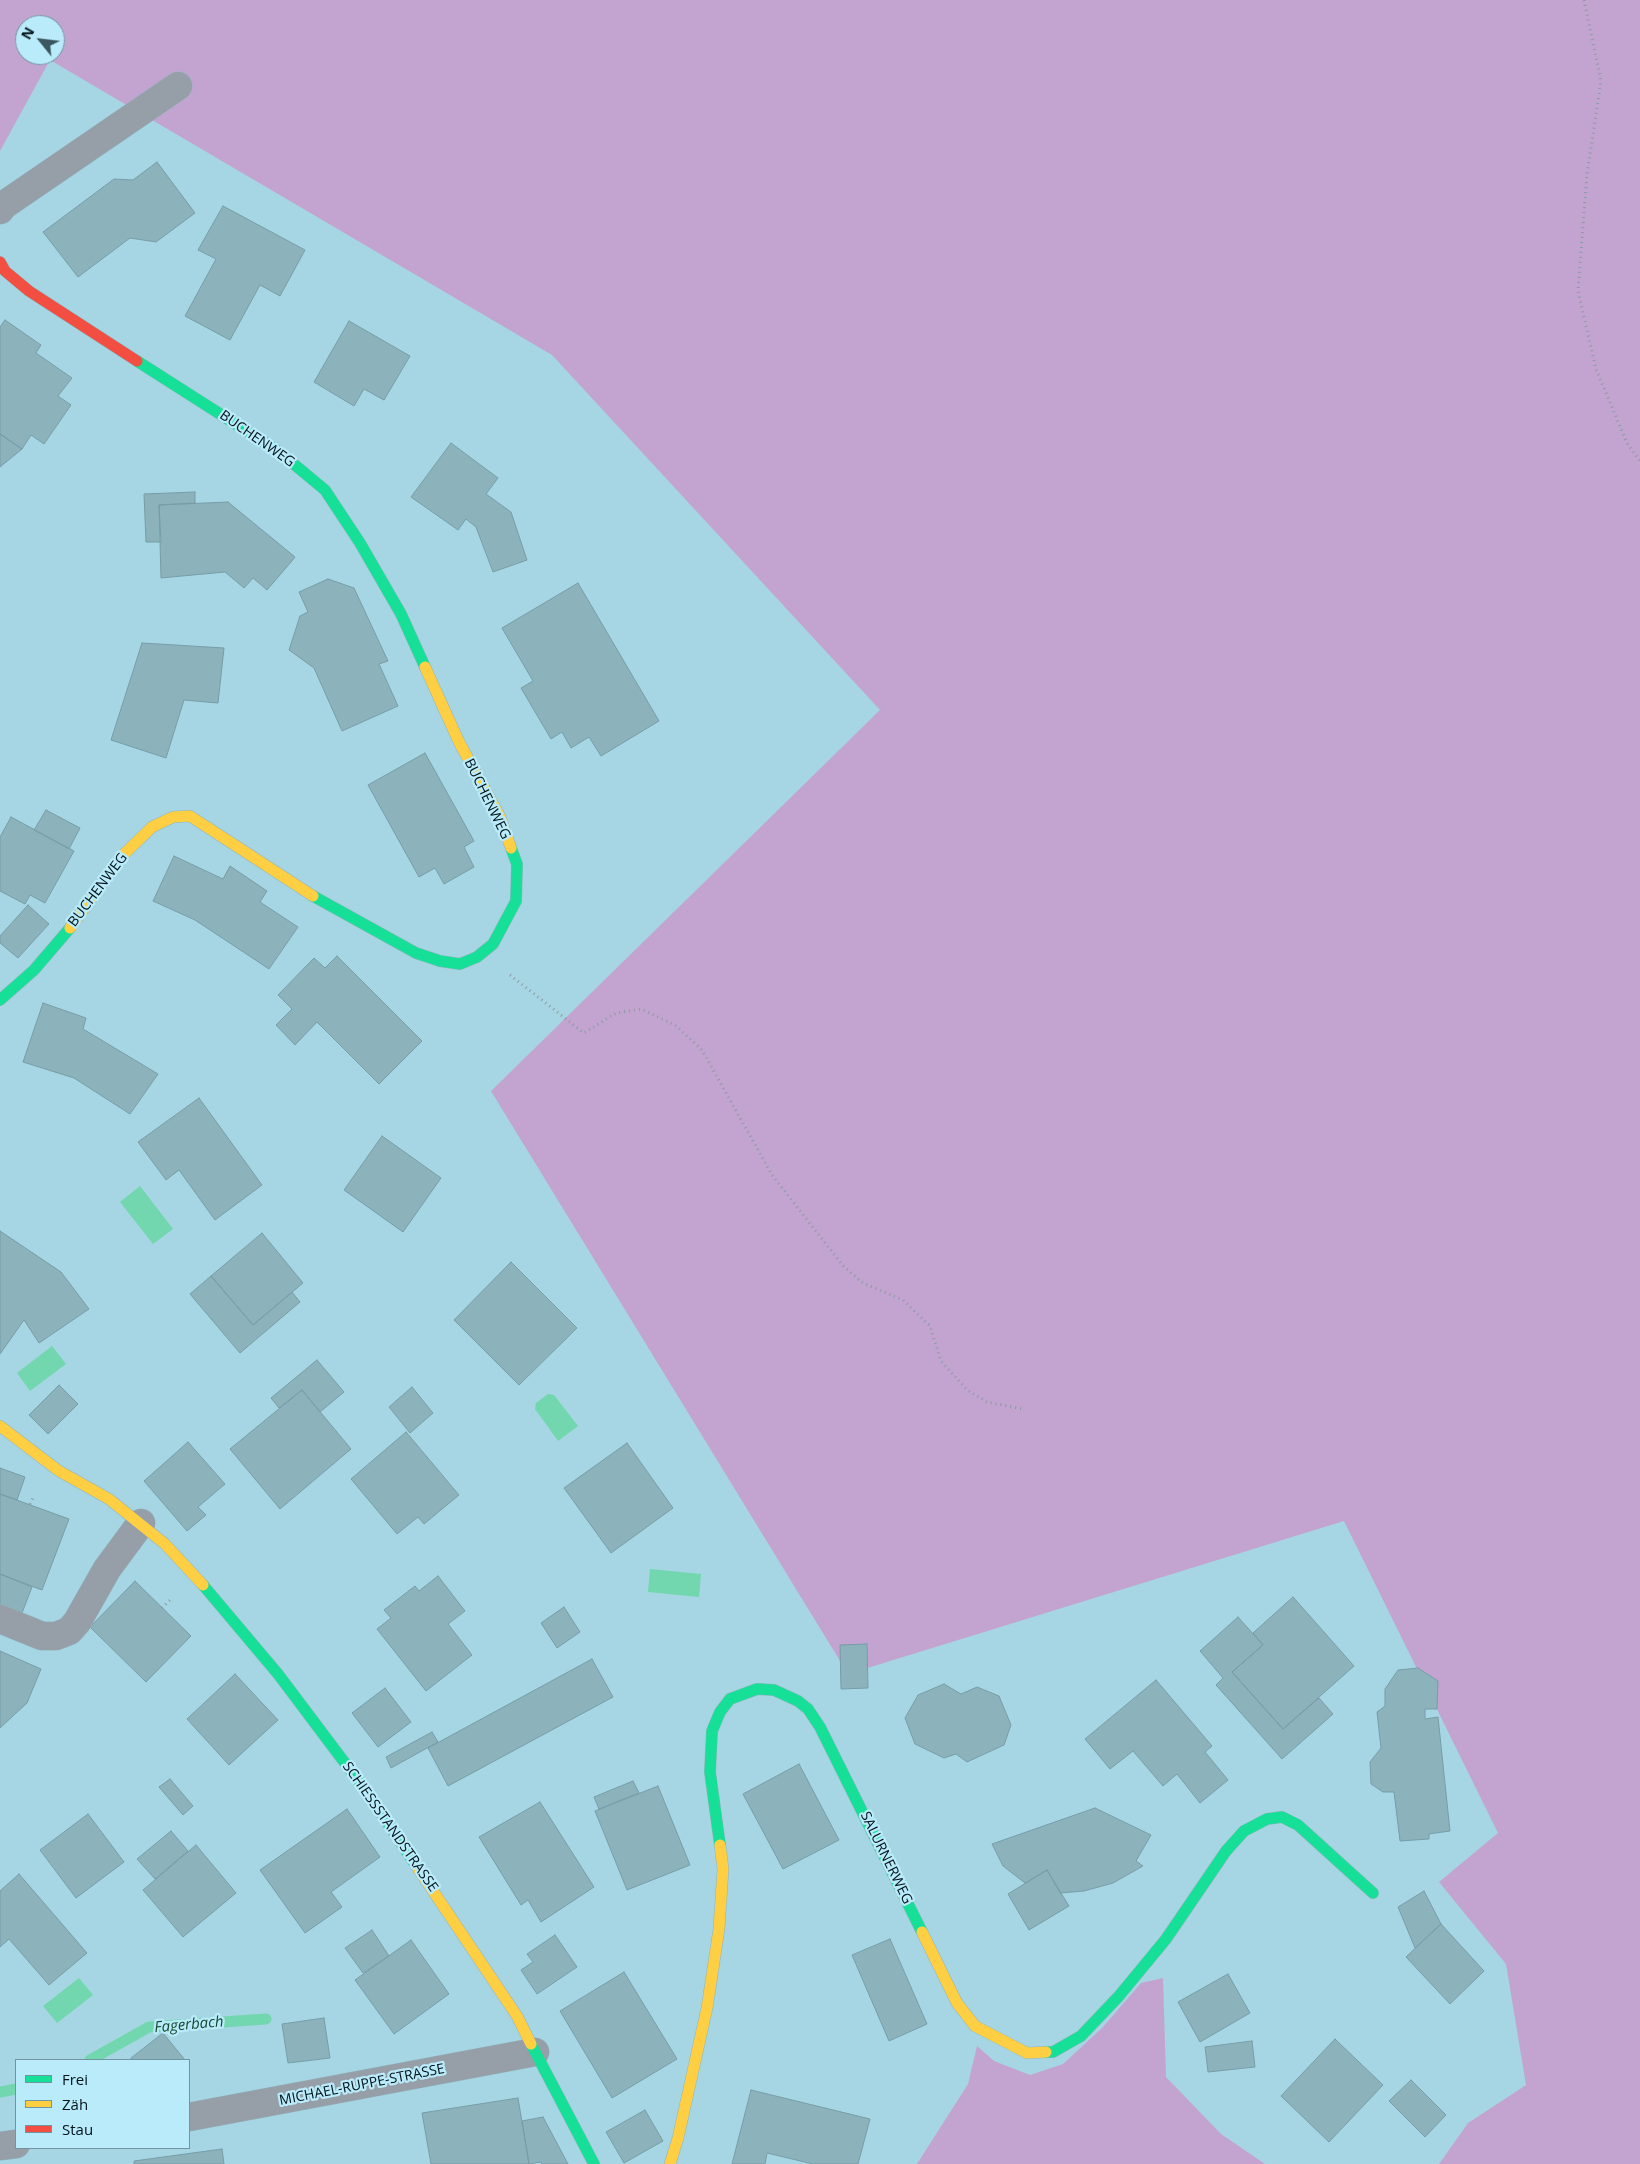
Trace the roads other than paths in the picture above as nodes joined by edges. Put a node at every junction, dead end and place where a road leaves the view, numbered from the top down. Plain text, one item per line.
1 (178, 86) dead end
2 (0, 210) edge
3 (0, 262) edge
4 (0, 1000) edge
5 (0, 1426) edge
6 (141, 1523) junction
7 (0, 1620) edge
8 (1373, 1893) dead end
9 (535, 2052) junction
10 (190, 2117) edge
11 (15, 2144) edge
12 (0, 2146) edge
13 (594, 2164) edge
14 (670, 2164) edge

1 - 2 street
3 - 4 street, BUCHENWEG
5 - 6 street, SCHIESSSTANDSTRASSE
6 - 7 street
6 - 9 street, SCHIESSSTANDSTRASSE
8 - 14 street, SALURNERWEG
9 - 10 street, MICHAEL-RUPPE-STRASSE
9 - 13 street, SCHIESSSTANDSTRASSE
11 - 12 street

